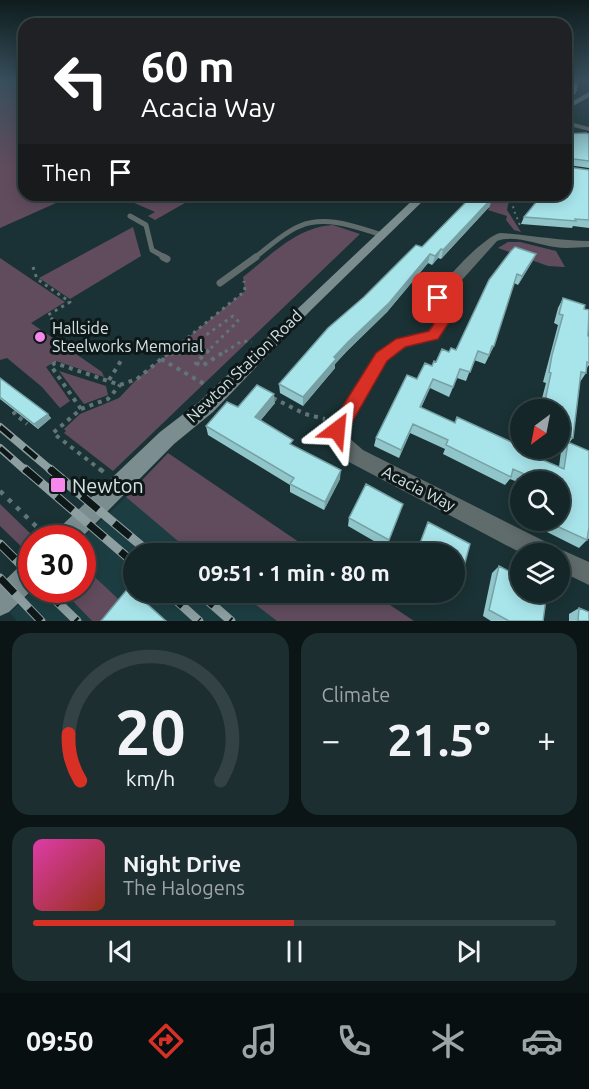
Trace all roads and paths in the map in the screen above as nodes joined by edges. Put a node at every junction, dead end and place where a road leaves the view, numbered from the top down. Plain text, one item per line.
1 (572, 124) edge
2 (589, 129) edge
3 (418, 201) edge
4 (513, 201) edge
5 (130, 216) dead end
6 (382, 235) junction
7 (528, 238) junction
8 (589, 244) edge
9 (166, 259) dead end
10 (33, 267) dead end
11 (243, 277) dead end
12 (220, 283) dead end
13 (67, 324) dead end
14 (254, 343) dead end
15 (170, 352) junction
16 (122, 359) dead end
17 (161, 359) junction
18 (109, 380) junction
19 (120, 385) junction
20 (208, 386) dead end
21 (264, 392) edge
22 (81, 409) junction
23 (16, 412) edge
24 (342, 420) junction
25 (27, 424) edge
26 (107, 475) dead end
27 (0, 491) edge
28 (35, 525) edge
29 (78, 525) edge
30 (525, 543) edge
31 (570, 565) edge
32 (589, 574) edge
33 (18, 586) edge
34 (0, 603) edge

1 - 2 street
3 - 6 street, Newton Station Road
4 - 7 path
5 - 9 lane
6 - 12 lane
6 - 29 street, Newton Station Road
7 - 8 street
7 - 24 street
10 - 13 path
11 - 15 path
14 - 15 path
15 - 17 path
16 - 18 path
17 - 19 path
17 - 20 path
18 - 19 path
18 - 22 path
19 - 22 path
21 - 24 path
22 - 26 path
23 - 25 path
24 - 30 street, Acacia Way
27 - 28 path
31 - 32 street
33 - 34 street

